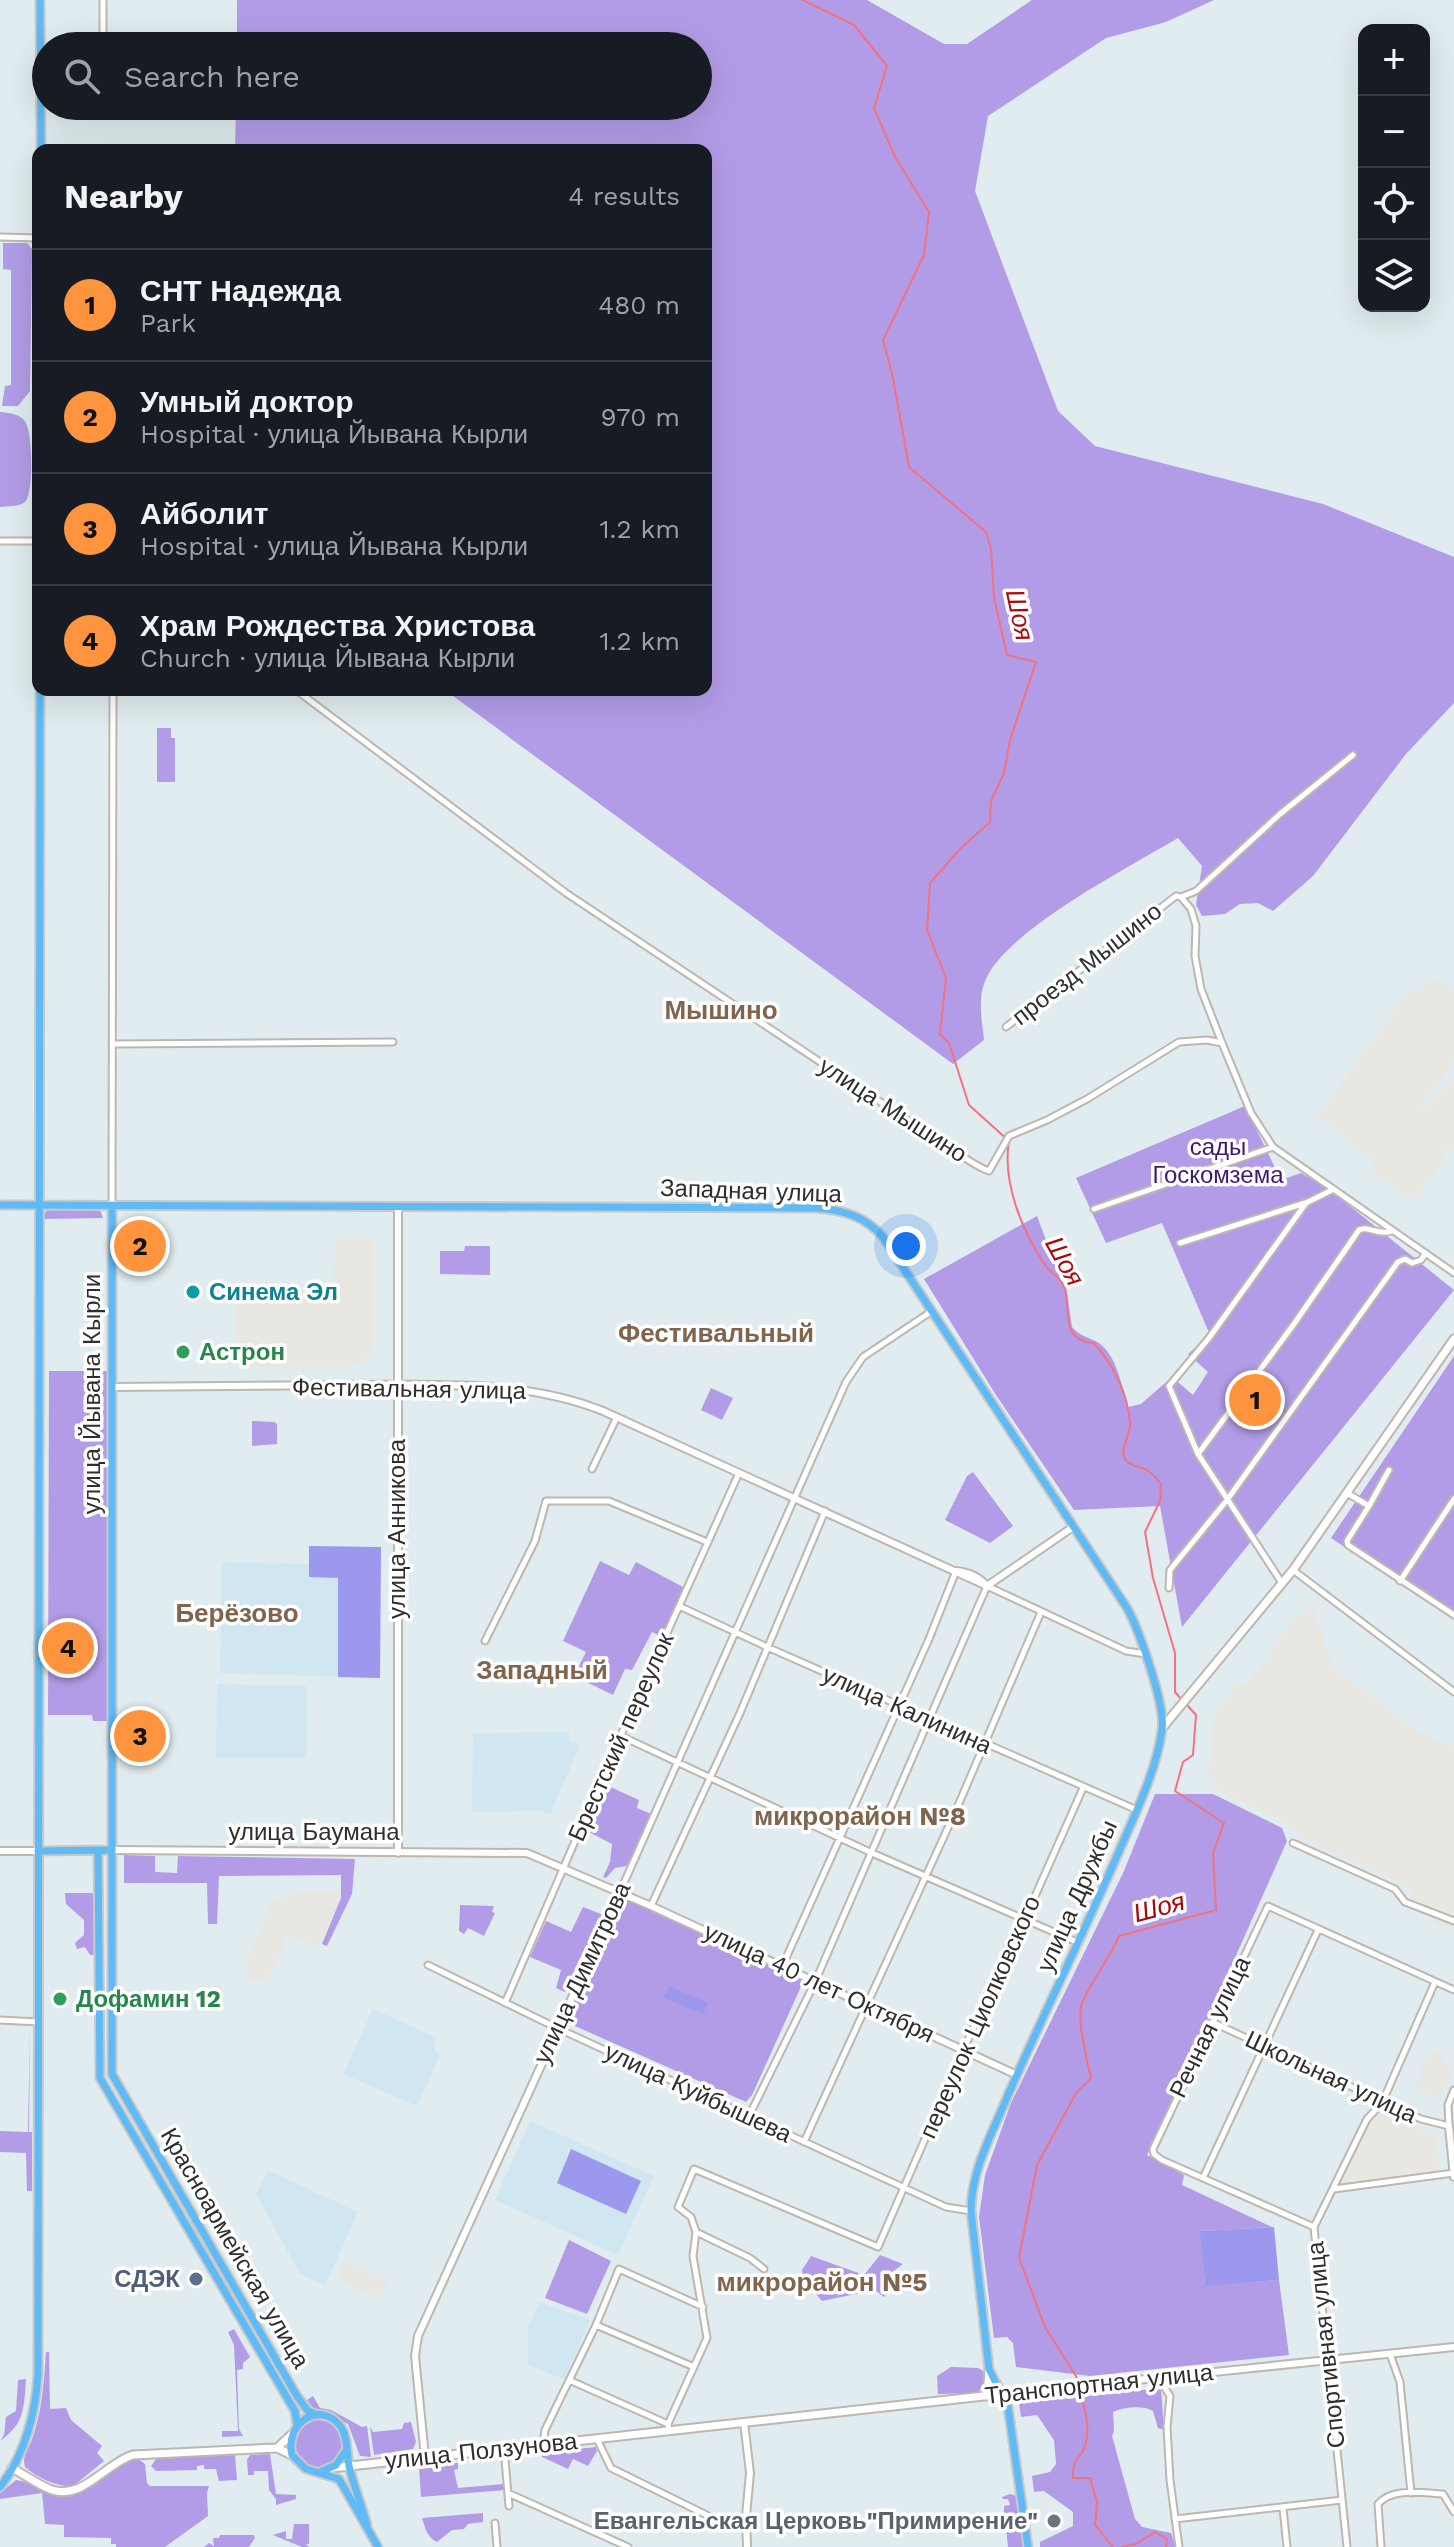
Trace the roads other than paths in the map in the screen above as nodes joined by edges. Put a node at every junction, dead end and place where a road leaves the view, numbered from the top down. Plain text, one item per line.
1 (40, 0) edge
2 (103, 0) edge
3 (40, 32) edge
4 (103, 32) edge
5 (41, 120) edge
6 (41, 144) edge
7 (1, 237) edge
8 (32, 238) edge
9 (0, 541) edge
10 (32, 541) edge
11 (40, 696) edge
12 (113, 696) edge
13 (304, 696) edge
14 (1353, 755) dead end
15 (1181, 897) junction
16 (1006, 1027) dead end
17 (393, 1042) dead end
18 (1222, 1043) junction
19 (112, 1044) junction
20 (1273, 1147) junction
21 (1333, 1190) junction
22 (1306, 1203) junction
23 (40, 1204) junction
24 (0, 1205) edge
25 (112, 1205) junction
26 (398, 1206) junction
27 (1094, 1209) dead end
28 (1393, 1230) junction
29 (1180, 1243) dead end
30 (1426, 1253) junction
31 (1454, 1273) edge
32 (932, 1311) junction
33 (1454, 1339) edge
34 (397, 1385) junction
35 (113, 1387) junction
36 (563, 1396) junction
37 (561, 1405) dead end
38 (617, 1417) junction
39 (1198, 1454) junction
40 (592, 1469) dead end
41 (1389, 1470) dead end
42 (739, 1473) junction
43 (1347, 1493) junction
44 (794, 1498) junction
45 (1454, 1499) edge
46 (1227, 1500) junction
47 (1369, 1506) junction
48 (825, 1511) junction
49 (1073, 1527) junction
50 (707, 1542) junction
51 (1293, 1570) junction
52 (956, 1571) junction
53 (1400, 1581) junction
54 (1282, 1583) junction
55 (987, 1586) junction
56 (1169, 1588) dead end
57 (679, 1606) junction
58 (1041, 1612) junction
59 (1454, 1615) edge
60 (734, 1632) junction
61 (485, 1641) dead end
62 (767, 1647) junction
63 (1146, 1654) junction
64 (1454, 1692) edge
65 (899, 1706) junction
66 (928, 1718) junction
67 (1163, 1727) junction
68 (621, 1735) junction
69 (983, 1743) junction
70 (677, 1763) junction
71 (709, 1778) junction
72 (1083, 1788) junction
73 (1137, 1810) junction
74 (840, 1838) junction
75 (1293, 1843) dead end
76 (98, 1850) junction
77 (111, 1850) junction
78 (0, 1851) edge
79 (38, 1851) junction
80 (398, 1853) junction
81 (872, 1853) junction
82 (564, 1868) junction
83 (925, 1876) junction
84 (620, 1892) junction
85 (651, 1906) junction
86 (1021, 1918) junction
87 (1454, 1921) edge
88 (1318, 1930) junction
89 (1079, 1943) junction
90 (99, 1953) junction
91 (111, 1953) junction
92 (428, 1965) dead end
93 (782, 1967) junction
94 (815, 1982) junction
95 (1435, 1982) junction
96 (1454, 1990) edge
97 (505, 2003) junction
98 (866, 2005) junction
99 (0, 2020) edge
100 (39, 2022) junction
101 (1212, 2022) junction
102 (557, 2028) junction
103 (1264, 2047) junction
104 (965, 2049) junction
105 (1017, 2075) junction
106 (1454, 2090) edge
107 (123, 2095) junction
108 (112, 2101) junction
109 (1382, 2103) junction
110 (749, 2116) junction
111 (1449, 2126) junction
112 (804, 2142) junction
113 (1153, 2149) joint
114 (1453, 2155) edge
115 (1454, 2175) edge
116 (1203, 2178) junction
117 (903, 2187) junction
118 (1334, 2189) junction
119 (181, 2194) junction
120 (171, 2200) junction
121 (971, 2211) junction
122 (197, 2221) junction
123 (187, 2227) junction
124 (1314, 2227) junction
125 (696, 2232) junction
126 (764, 2269) dead end
127 (703, 2307) junction
128 (596, 2325) junction
129 (1454, 2347) edge
130 (1390, 2354) junction
131 (1326, 2360) junction
132 (694, 2367) junction
133 (989, 2369) junction
134 (1158, 2377) junction
135 (569, 2380) junction
136 (1002, 2394) junction
137 (987, 2396) junction
138 (318, 2415) junction
139 (744, 2422) junction
140 (297, 2425) junction
141 (669, 2427) junction
142 (291, 2435) junction
143 (597, 2438) junction
144 (543, 2444) junction
145 (277, 2448) junction
146 (346, 2448) junction
147 (504, 2448) junction
148 (292, 2455) junction
149 (425, 2457) junction
150 (365, 2464) junction
151 (348, 2466) junction
152 (12, 2468) junction
153 (332, 2468) junction
154 (320, 2472) junction
155 (354, 2483) junction
156 (0, 2487) edge
157 (508, 2493) junction
158 (1411, 2493) junction
159 (1342, 2500) junction
160 (509, 2506) dead end
161 (1283, 2508) junction
162 (1454, 2512) edge
163 (1175, 2519) junction
164 (495, 2523) dead end
165 (367, 2525) junction
166 (731, 2527) dead end
167 (377, 2547) edge
168 (497, 2547) edge
169 (628, 2547) edge
170 (747, 2547) edge
171 (1028, 2547) edge
172 (1179, 2547) edge
173 (1287, 2547) edge
174 (1347, 2547) edge
175 (1381, 2547) edge

1 - 3 main road
2 - 4 street
5 - 6 main road
7 - 8 street
9 - 10 street
11 - 23 main road
12 - 19 street, улица Йывана Кырли
13 - 18 street, улица Мышино
14 - 15 street
15 - 16 street, проезд Мышино
15 - 18 street, проезд Мышино
17 - 19 street
18 - 20 street
19 - 25 street, улица Йывана Кырли
20 - 21 street
20 - 27 street
21 - 22 street
21 - 28 street
22 - 29 street
22 - 39 street
23 - 24 main road, Западная улица
23 - 25 main road, Западная улица
23 - 79 main road
25 - 26 main road, Западная улица
25 - 35 main road, улица Йывана Кырли
26 - 32 main road, Западная улица
26 - 34 street, улица Анникова
28 - 30 street
28 - 39 street
30 - 31 street
30 - 46 street
32 - 44 street, улица Димитрова
32 - 49 main road, Западная улица
33 - 43 main road, улица Дружбы
34 - 35 street, Фестивальная улица
34 - 36 street, Фестивальная улица
34 - 80 street, улица Анникова
35 - 77 main road, улица Йывана Кырли
36 - 37 street
36 - 38 street, Фестивальная улица
38 - 40 street
38 - 42 street, Фестивальная улица
39 - 46 street
41 - 47 street
42 - 44 street, Фестивальная улица
42 - 50 street, Брестский переулок
43 - 47 street
43 - 51 main road, улица Дружбы
44 - 48 street, Фестивальная улица
44 - 60 street, улица Димитрова
45 - 53 street
46 - 54 street
46 - 56 street
47 - 53 street
48 - 52 street, Фестивальная улица
48 - 62 street
49 - 55 street
49 - 63 main road, Западная улица
50 - 57 street, Брестский переулок
50 - 61 street
51 - 54 main road, улица Дружбы
51 - 64 street
52 - 55 street, Фестивальная улица
52 - 65 street
53 - 59 street
54 - 67 main road, улица Дружбы
55 - 58 street, Фестивальная улица
55 - 66 street
57 - 60 street, улица Калинина
57 - 68 street, Брестский переулок
58 - 63 street, Фестивальная улица
58 - 69 street
60 - 62 street, улица Калинина
60 - 70 street, улица Димитрова
62 - 65 street, улица Калинина
62 - 71 street
63 - 67 main road, Западная улица
65 - 66 street, улица Калинина
65 - 74 street
66 - 69 street, улица Калинина
66 - 81 street
67 - 73 main road, улица Дружбы
68 - 70 street
68 - 82 street, Брестский переулок
69 - 72 street, улица Калинина
69 - 83 street
70 - 71 street
70 - 84 street, улица Димитрова
71 - 74 street
71 - 85 street
72 - 73 street, улица Калинина
72 - 86 street, переулок Циолковского
73 - 89 main road, улица Дружбы
74 - 81 street
74 - 93 street
75 - 87 street
76 - 77 main road, улица Баумана
76 - 79 main road, улица Баумана
76 - 90 main road
77 - 80 street, улица Баумана
77 - 91 main road, улица Йывана Кырли
78 - 79 street, улица Баумана
79 - 100 main road
80 - 82 street, улица Баумана
81 - 83 street
81 - 94 street
82 - 84 street, улица Баумана
82 - 97 street, Брестский переулок
83 - 86 street
83 - 98 street
84 - 85 street, улица 40 лет Октября
84 - 102 street, улица Димитрова
85 - 93 street, улица 40 лет Октября
86 - 89 street
86 - 104 street, переулок Циолковского
88 - 95 street
88 - 101 street, Речная улица
88 - 103 street
89 - 105 main road, улица Дружбы
90 - 91 main road
90 - 108 main road
91 - 107 main road, улица Йывана Кырли
92 - 97 street, улица Куйбышева
93 - 94 street, улица 40 лет Октября
94 - 98 street, улица 40 лет Октября
94 - 110 street
95 - 96 street
95 - 109 street
97 - 102 street, улица Куйбышева
98 - 104 street, улица 40 лет Октября
98 - 112 street
99 - 100 street
100 - 152 main road
101 - 103 street, Школьная улица
101 - 113 street, Речная улица
102 - 110 street, улица Куйбышева
102 - 149 street, улица Димитрова
103 - 109 street, Школьная улица
103 - 116 street
104 - 105 street, улица 40 лет Октября
104 - 117 street, переулок Циолковского
105 - 121 main road, улица Дружбы
106 - 111 street
107 - 108 main road
107 - 119 main road, Красноармейская улица
108 - 120 main road, Красноармейская улица
109 - 111 street, Школьная улица
109 - 118 street
110 - 112 street, улица Куйбышева
111 - 114 street, Школьная улица
112 - 117 street, улица Куйбышева
113 - 116 street, Спортивная улица
114 - 115 street, Школьная улица
115 - 118 street
116 - 124 street, Спортивная улица
117 - 121 street, улица Куйбышева
117 - 125 street, переулок Циолковского
118 - 124 street
119 - 120 main road
119 - 122 main road, Красноармейская улица
120 - 123 main road, Красноармейская улица
121 - 133 main road, улица Дружбы
122 - 123 main road
122 - 138 main road, Красноармейская улица
123 - 140 main road, Красноармейская улица
124 - 131 street, Спортивная улица
125 - 126 street
125 - 127 street
127 - 128 street
127 - 132 street
128 - 132 street
128 - 135 street
129 - 130 street, Транспортная улица
130 - 131 street, Транспортная улица
130 - 158 street
131 - 134 street, Транспортная улица
131 - 159 street, Спортивная улица
132 - 141 street
133 - 136 main road, улица Дружбы
133 - 137 main road
134 - 136 street, Транспортная улица
134 - 163 street
135 - 141 street
135 - 144 street
136 - 137 main road, Транспортная улица
136 - 171 main road, улица Дружбы
137 - 139 main road, Транспортная улица
138 - 140 main road
138 - 146 main road
139 - 141 main road, улица Ползунова
139 - 170 street
140 - 142 main road
141 - 143 main road, улица Ползунова
142 - 145 main road
142 - 148 main road
143 - 144 main road, улица Ползунова
143 - 166 street, улица Ползунова
144 - 147 main road, улица Ползунова
145 - 148 main road
145 - 152 main road
146 - 150 main road, улица Ползунова
146 - 151 main road
146 - 153 main road
147 - 149 main road, улица Ползунова
147 - 157 street
148 - 154 main road
149 - 150 main road, улица Ползунова
150 - 151 main road, улица Ползунова
150 - 155 main road, улица Ползунова
151 - 153 main road, улица Ползунова
151 - 155 main road
152 - 156 main road
153 - 154 main road
154 - 165 main road
155 - 165 main road
157 - 160 street
157 - 169 street
158 - 162 street
158 - 175 street
159 - 161 street
159 - 174 street, Спортивная улица
161 - 163 street
161 - 173 street
163 - 172 street
164 - 168 street
165 - 167 main road

